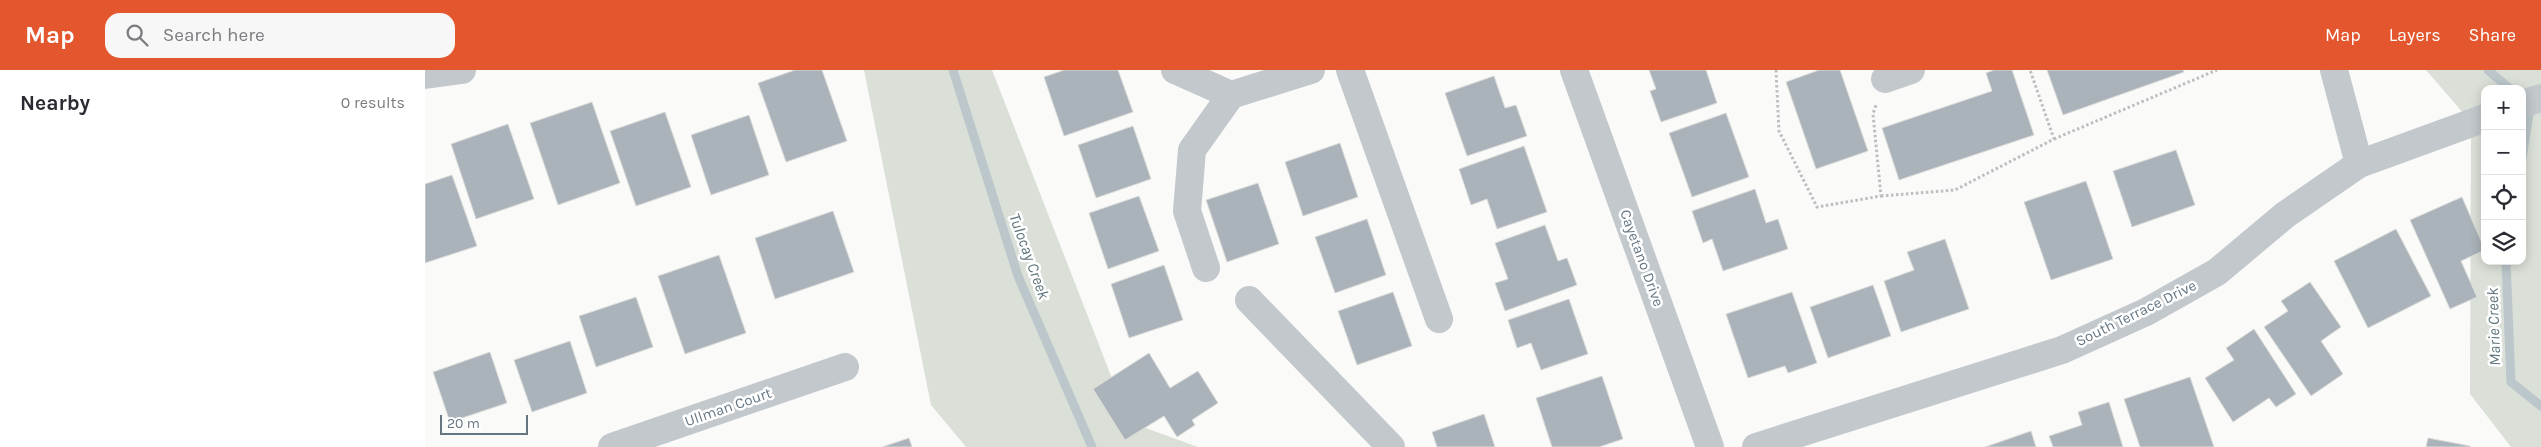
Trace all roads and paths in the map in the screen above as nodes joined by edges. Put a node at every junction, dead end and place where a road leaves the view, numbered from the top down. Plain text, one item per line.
1 (462, 70) edge
2 (1175, 70) edge
3 (1311, 70) edge
4 (1350, 70) edge
5 (1574, 70) edge
6 (1776, 70) edge
7 (1911, 70) edge
8 (2030, 70) edge
9 (2217, 70) edge
10 (2334, 70) edge
11 (425, 75) edge
12 (1885, 79) joint
13 (1231, 96) junction
14 (2541, 98) edge
15 (2526, 103) edge
16 (2481, 119) edge
17 (2054, 139) junction
18 (2359, 164) junction
19 (1881, 196) junction
20 (1206, 268) dead end
21 (1249, 300) dead end
22 (1439, 319) dead end
23 (845, 367) dead end
24 (612, 447) edge
25 (1391, 447) edge
26 (1711, 447) edge
27 (1756, 447) edge

1 - 11 street
2 - 13 street
3 - 13 street
4 - 22 street
5 - 26 street, Cayetano Drive
6 - 19 path
7 - 12 street
8 - 17 path
9 - 17 path
10 - 18 street
12 - 19 path
13 - 20 street
14 - 15 street
16 - 18 street, South Terrace Drive
17 - 19 path
18 - 27 street, South Terrace Drive
21 - 25 street
23 - 24 street, Ullman Court

